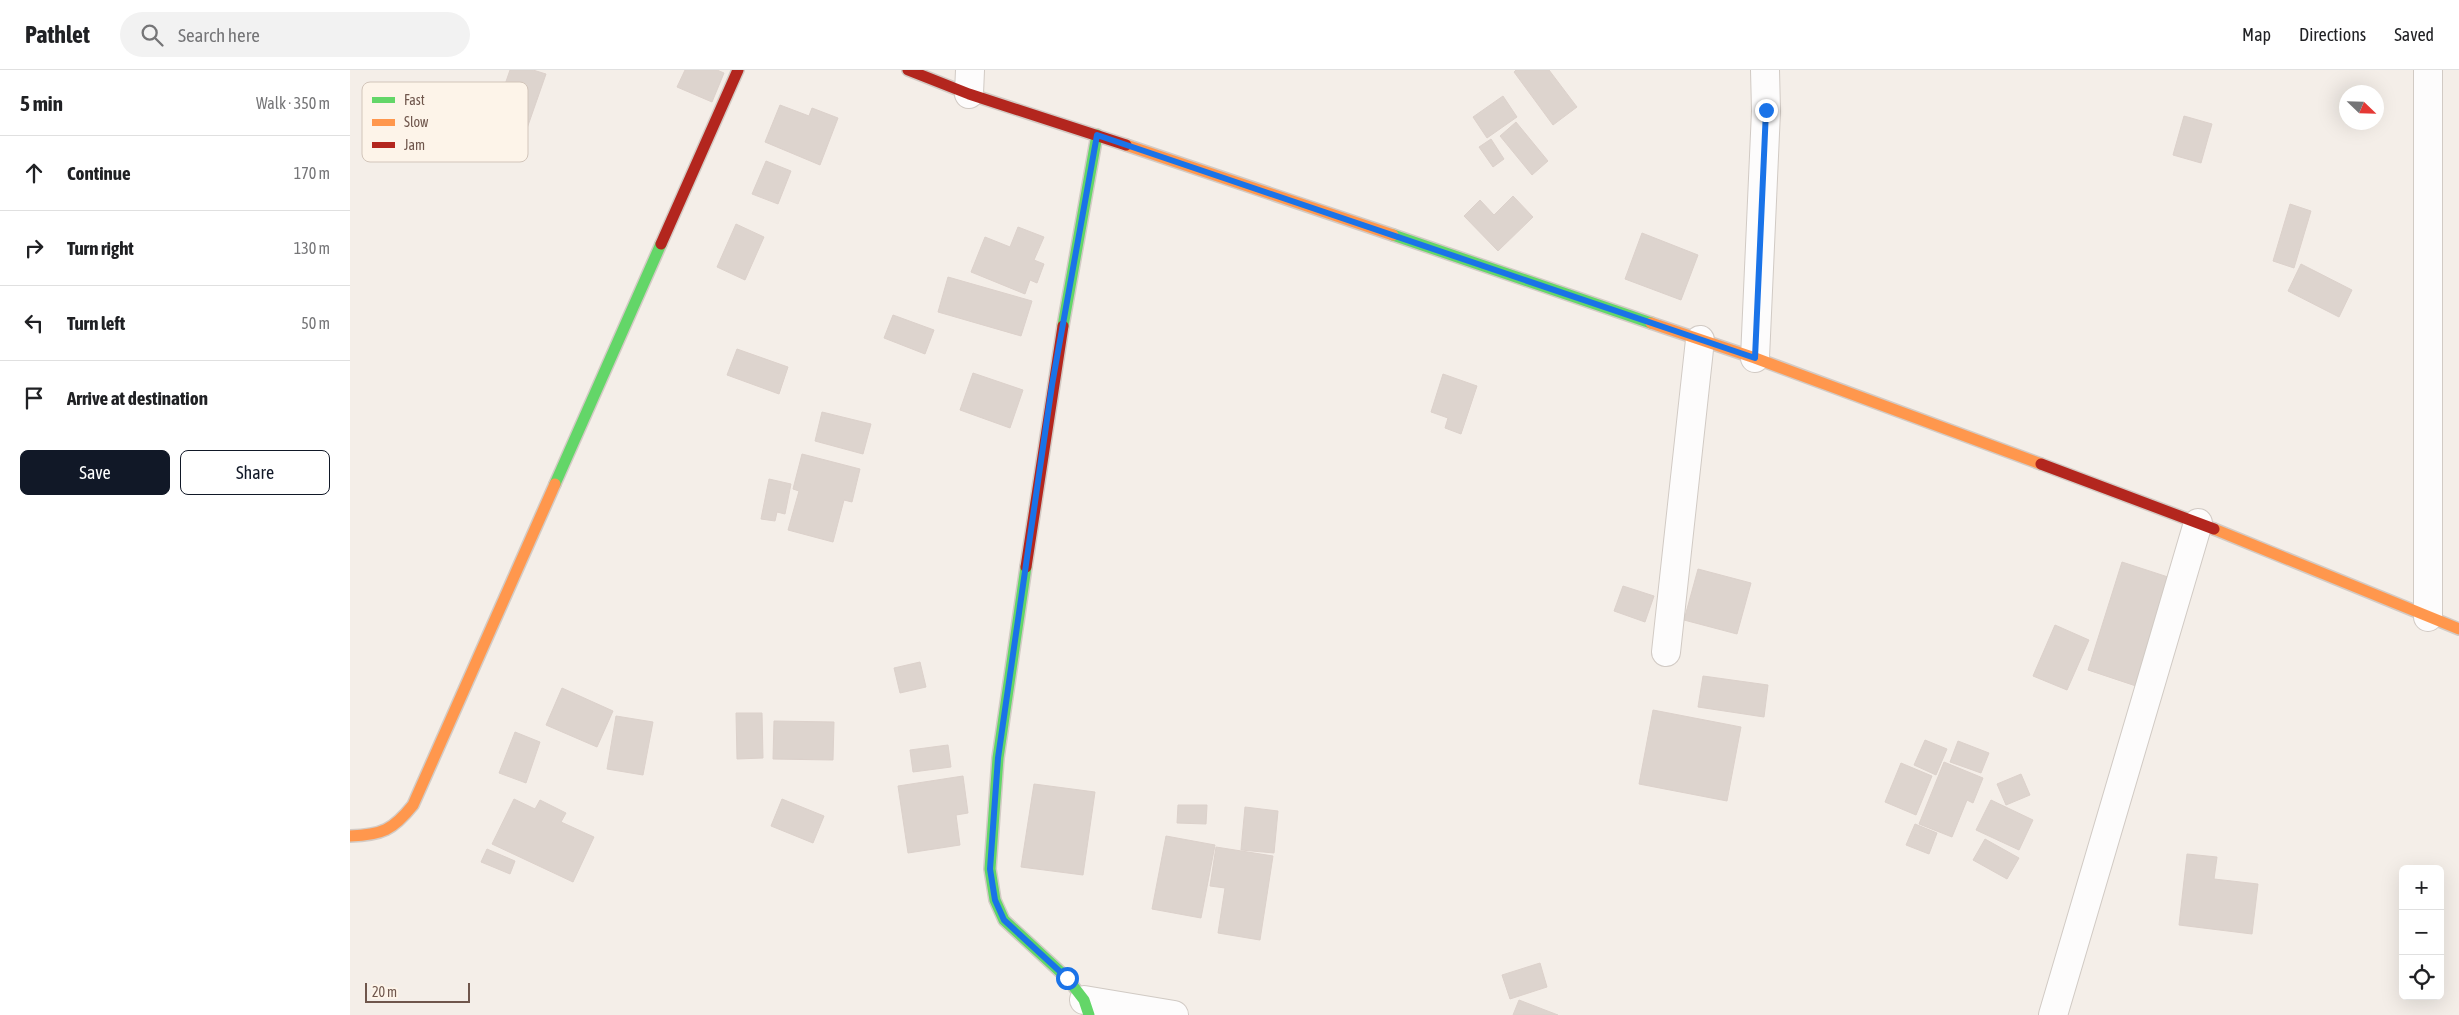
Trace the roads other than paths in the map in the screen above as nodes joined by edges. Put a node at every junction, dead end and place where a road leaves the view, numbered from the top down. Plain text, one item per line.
1 (738, 70) edge
2 (908, 70) edge
3 (1765, 70) edge
4 (2428, 70) edge
5 (970, 82) edge
6 (1097, 135) junction
7 (1700, 340) junction
8 (1755, 358) junction
9 (2198, 523) junction
10 (2428, 617) junction
11 (2459, 629) edge
12 (1666, 652) dead end
13 (350, 836) edge
14 (1086, 1008) edge
15 (1174, 1015) edge
16 (2053, 1015) edge

1 - 13 street
2 - 5 street
3 - 8 street
4 - 10 street
5 - 6 street
6 - 7 street
6 - 14 street
7 - 8 street
7 - 12 street
8 - 9 street
9 - 10 street
9 - 16 street
10 - 11 street
14 - 15 street

